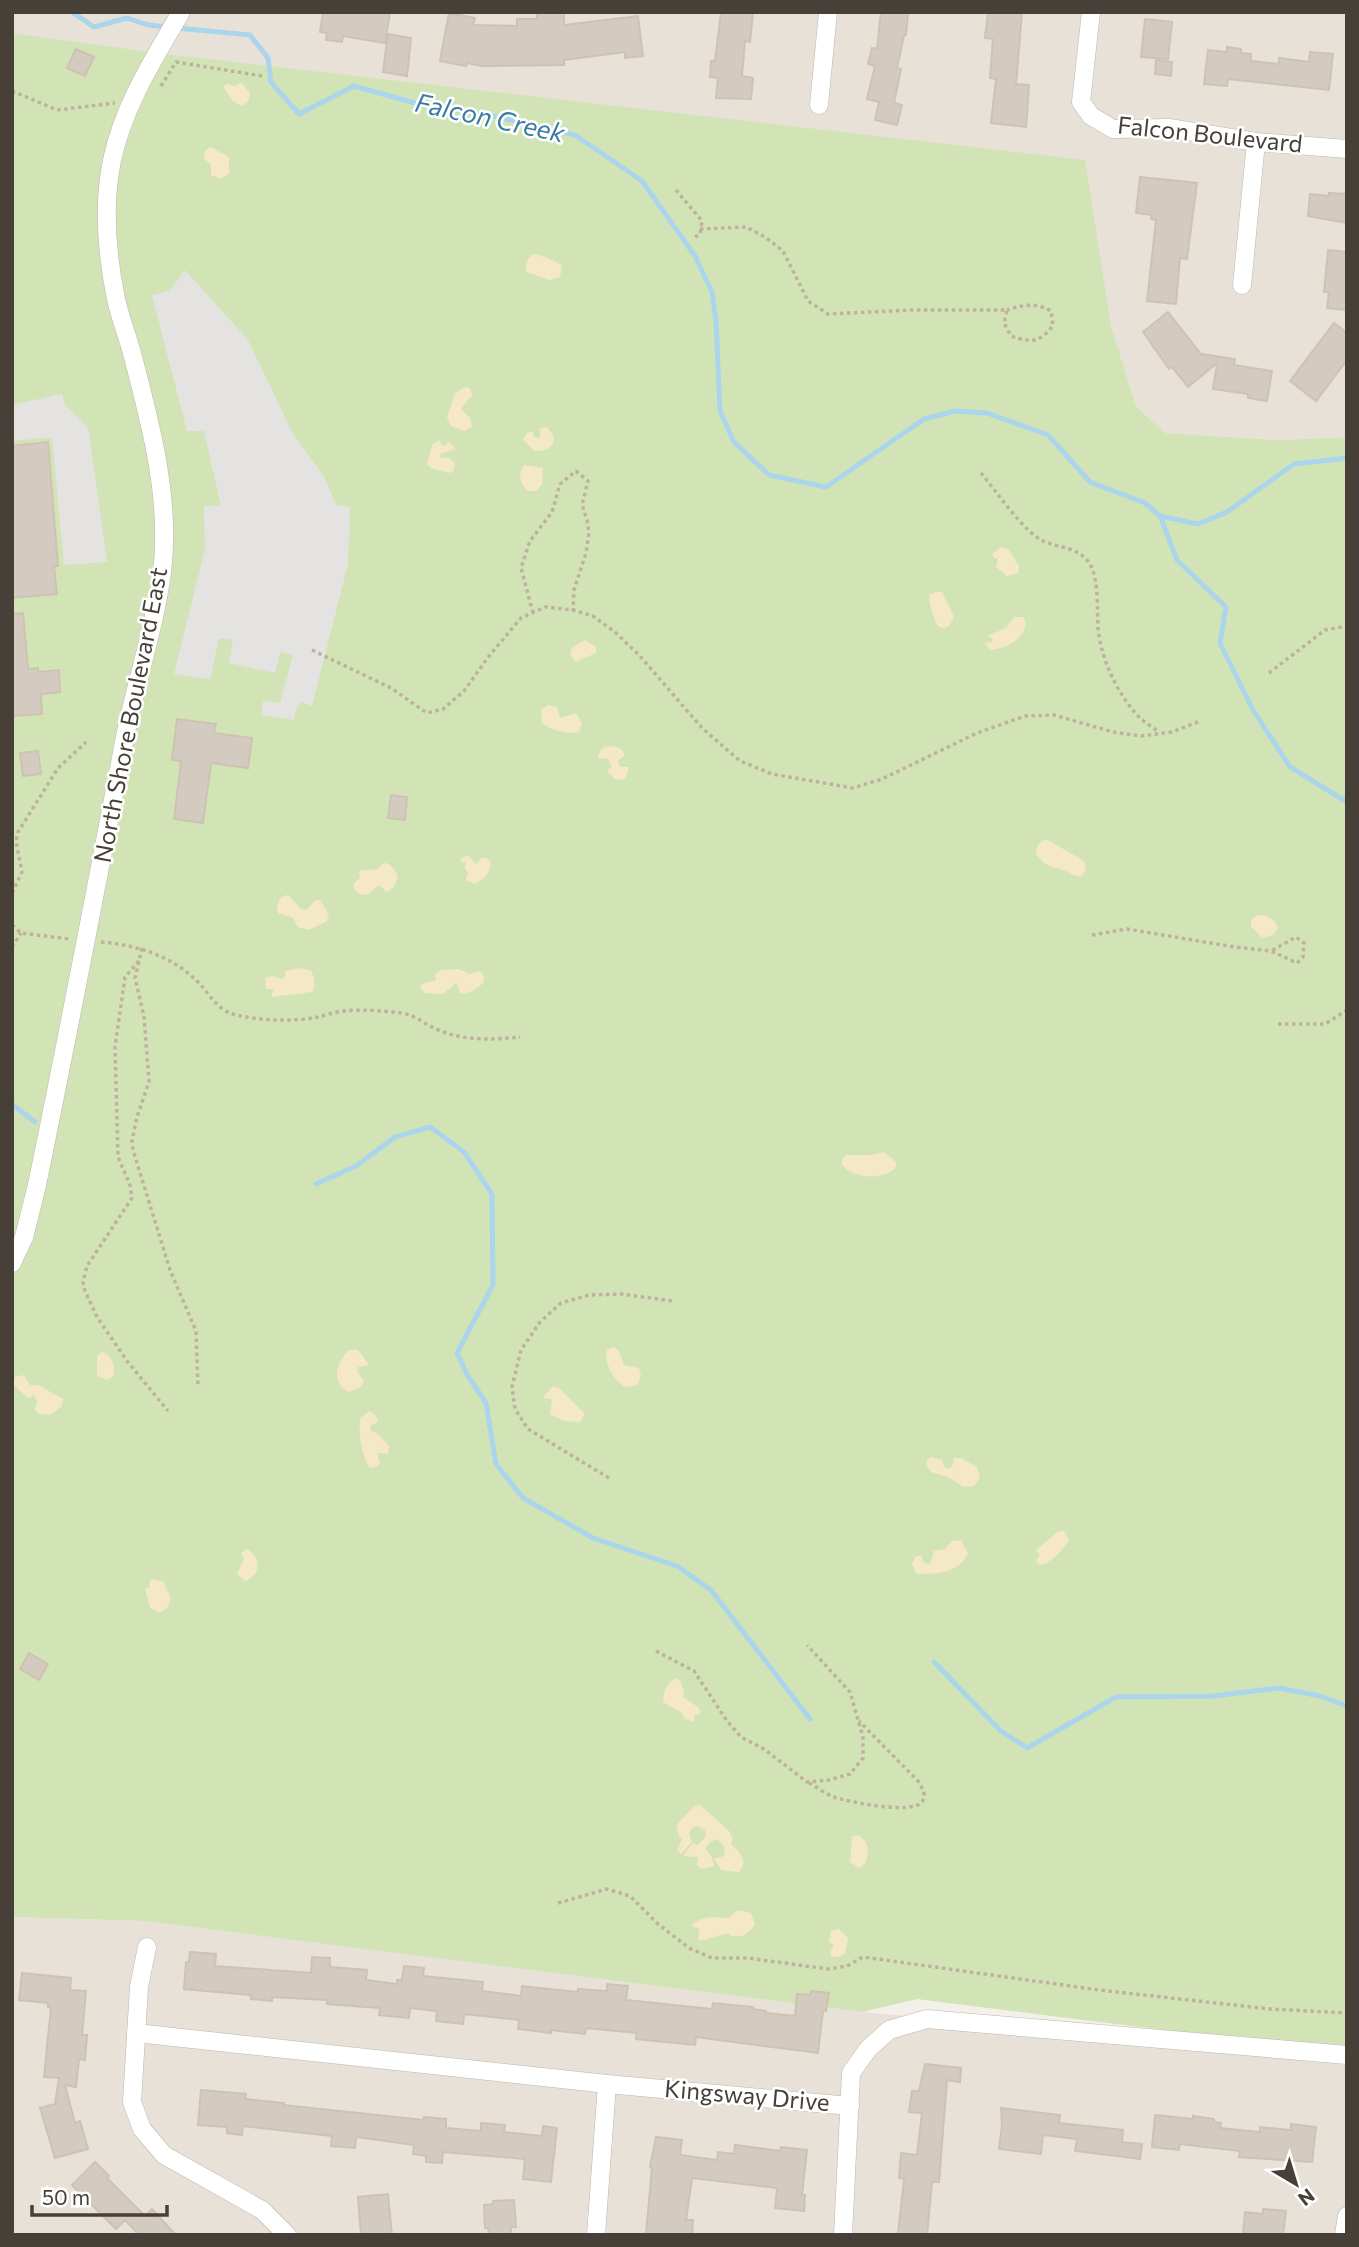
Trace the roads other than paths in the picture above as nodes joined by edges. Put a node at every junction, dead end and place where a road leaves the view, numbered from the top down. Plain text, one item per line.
1 (828, 12) edge
2 (1091, 12) edge
3 (179, 17) edge
4 (818, 106) dead end
5 (1256, 142) junction
6 (1347, 149) edge
7 (1241, 285) dead end
8 (12, 1263) edge
9 (147, 1947) dead end
10 (136, 2033) junction
11 (1347, 2055) edge
12 (607, 2084) junction
13 (850, 2106) junction
14 (1347, 2216) edge
15 (287, 2235) edge
16 (596, 2235) edge
17 (843, 2235) edge
18 (1344, 2235) edge

1 - 4 street
2 - 5 street, Falcon Boulevard
3 - 8 street, North Shore Boulevard East
5 - 6 street, Falcon Boulevard
5 - 7 street
9 - 10 street
10 - 12 street, Kingsway Drive
10 - 15 street
11 - 13 street, Kingsway Drive
12 - 13 street, Kingsway Drive
12 - 16 street
13 - 17 street
14 - 18 street

